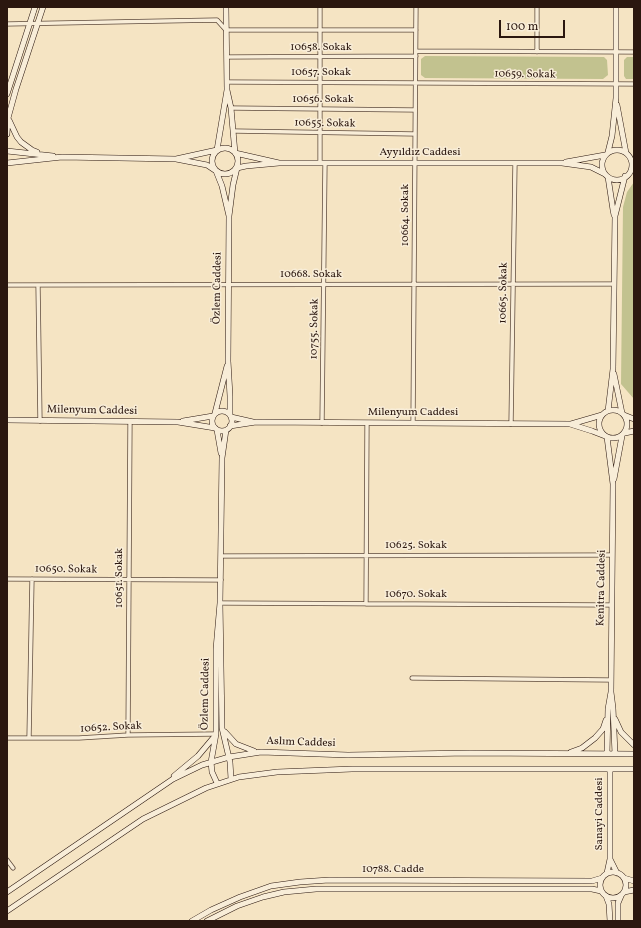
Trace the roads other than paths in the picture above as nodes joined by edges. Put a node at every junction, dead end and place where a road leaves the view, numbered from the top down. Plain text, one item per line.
1 (36, 7) edge
2 (43, 7) edge
3 (226, 7) edge
4 (320, 7) edge
5 (416, 7) edge
6 (537, 7) edge
7 (616, 7) edge
8 (7, 24) edge
9 (30, 24) junction
10 (37, 24) junction
11 (226, 30) junction
12 (320, 30) junction
13 (416, 30) junction
14 (416, 51) junction
15 (537, 52) junction
16 (616, 52) junction
17 (634, 52) edge
18 (416, 56) junction
19 (227, 57) junction
20 (320, 57) junction
21 (227, 82) junction
22 (320, 82) junction
23 (416, 83) junction
24 (616, 84) junction
25 (634, 84) edge
26 (227, 90) junction
27 (7, 94) edge
28 (616, 98) junction
29 (231, 108) junction
30 (320, 109) junction
31 (416, 110) junction
32 (8, 118) junction
33 (234, 131) junction
34 (320, 132) junction
35 (7, 134) edge
36 (415, 134) junction
37 (217, 150) junction
38 (7, 151) edge
39 (236, 153) junction
40 (41, 154) junction
41 (607, 154) junction
42 (630, 156) edge
43 (62, 157) junction
44 (7, 159) edge
45 (176, 159) junction
46 (7, 163) edge
47 (279, 163) junction
48 (323, 163) junction
49 (415, 163) junction
50 (515, 163) junction
51 (562, 163) junction
52 (237, 168) junction
53 (216, 171) junction
54 (634, 172) edge
55 (606, 175) junction
56 (627, 175) junction
57 (229, 216) junction
58 (615, 216) junction
59 (228, 284) junction
60 (324, 284) junction
61 (414, 284) junction
62 (513, 284) junction
63 (614, 284) junction
64 (7, 285) edge
65 (38, 285) junction
66 (228, 361) junction
67 (613, 369) junction
68 (608, 411) junction
69 (214, 414) junction
70 (623, 414) junction
71 (602, 415) junction
72 (230, 416) junction
73 (634, 419) edge
74 (7, 420) edge
75 (40, 421) junction
76 (130, 422) junction
77 (178, 422) junction
78 (256, 422) junction
79 (322, 423) junction
80 (367, 423) junction
81 (413, 423) junction
82 (511, 424) junction
83 (570, 424) junction
84 (228, 428) junction
85 (216, 429) junction
86 (634, 431) edge
87 (624, 434) junction
88 (606, 437) junction
89 (222, 458) junction
90 (613, 484) junction
91 (612, 555) junction
92 (221, 556) junction
93 (366, 556) junction
94 (7, 579) edge
95 (32, 579) junction
96 (128, 580) junction
97 (221, 580) junction
98 (220, 603) junction
99 (366, 604) junction
100 (611, 605) junction
101 (412, 678) dead end
102 (610, 680) junction
103 (611, 708) junction
104 (222, 728) junction
105 (216, 734) junction
106 (128, 735) junction
107 (7, 738) edge
108 (30, 738) junction
109 (634, 745) edge
110 (261, 752) junction
111 (568, 754) junction
112 (607, 754) junction
113 (615, 754) junction
114 (634, 754) edge
115 (229, 757) junction
116 (211, 762) junction
117 (610, 769) junction
118 (634, 769) edge
119 (231, 779) junction
120 (217, 783) junction
121 (165, 784) junction
122 (610, 859) junction
123 (7, 860) edge
124 (14, 868) dead end
125 (607, 873) junction
126 (617, 873) junction
127 (602, 878) junction
128 (624, 878) junction
129 (634, 881) edge
130 (634, 890) edge
131 (7, 892) edge
132 (601, 892) junction
133 (622, 894) junction
134 (606, 896) junction
135 (7, 911) edge
136 (192, 921) edge
137 (207, 921) edge
138 (610, 921) edge
139 (618, 921) edge

1 - 9 street
2 - 10 street
3 - 11 street
4 - 12 street, 10755. Sokak
5 - 13 street, 10664. Sokak
6 - 15 street
7 - 16 street
8 - 9 street
9 - 10 street
9 - 27 street
10 - 11 street
10 - 32 street
11 - 12 street
11 - 19 street
12 - 13 street
12 - 20 street, 10755. Sokak
13 - 14 street, 10664. Sokak
14 - 15 street, 10659. Sokak
14 - 18 street, 10664. Sokak
15 - 16 street, 10659. Sokak
16 - 17 street, 10659. Sokak
16 - 24 street
18 - 20 street, 10658. Sokak
18 - 23 street, 10664. Sokak
19 - 20 street, 10658. Sokak
19 - 21 street
20 - 22 street, 10755. Sokak
21 - 22 street, 10657. Sokak
21 - 26 street
22 - 23 street, 10657. Sokak
22 - 30 street, 10755. Sokak
23 - 24 street, 10659. Sokak
23 - 31 street, 10664. Sokak
24 - 25 street, 10659. Sokak
24 - 28 street
26 - 29 street
26 - 37 street
28 - 41 street
28 - 42 street
29 - 30 street, 10656. Sokak
29 - 33 street
30 - 31 street, 10656. Sokak
30 - 34 street, 10755. Sokak
31 - 36 street, 10664. Sokak
32 - 35 street
32 - 40 street
33 - 34 street, 10655. Sokak
33 - 39 street
34 - 36 street, 10655. Sokak
34 - 48 street, 10755. Sokak
36 - 49 street, 10664. Sokak
37 - 39 street
37 - 45 street
37 - 53 street
38 - 40 street
38 - 44 street
39 - 47 street, Ayyıldız Caddesi
39 - 52 street
40 - 43 street
41 - 42 street
41 - 51 street, Ayyıldız Caddesi
41 - 55 street
42 - 56 street
43 - 45 street
43 - 46 street
45 - 53 street
47 - 48 street, Ayyıldız Caddesi
47 - 52 street, Ayyıldız Caddesi
48 - 49 street, Ayyıldız Caddesi
48 - 60 street, 10755. Sokak
49 - 50 street, Ayyıldız Caddesi
49 - 61 street, 10664. Sokak
50 - 51 street, Ayyıldız Caddesi
50 - 62 street, 10665. Sokak
51 - 55 street, Ayyıldız Caddesi
52 - 53 street
52 - 57 street, Özlem Caddesi
53 - 57 street, Özlem Caddesi
54 - 56 street
55 - 56 street
55 - 58 street
56 - 58 street
57 - 59 street, Özlem Caddesi
58 - 63 street
59 - 60 street, 10668. Sokak
59 - 65 street, 10668. Sokak
59 - 66 street, Özlem Caddesi
60 - 61 street, 10668. Sokak
60 - 79 street, 10755. Sokak
61 - 62 street, 10668. Sokak
61 - 81 street, 10664. Sokak
62 - 63 street, 10668. Sokak
62 - 82 street, 10665. Sokak
63 - 67 street
64 - 65 street, 10668. Sokak
65 - 75 street
66 - 69 street, Özlem Caddesi
66 - 72 street, Özlem Caddesi
67 - 68 street
67 - 70 street
68 - 70 street
68 - 71 street
69 - 72 street
69 - 77 street
69 - 85 street
70 - 73 street
70 - 87 street
71 - 83 street
71 - 88 street
72 - 78 street
72 - 84 street
74 - 75 street, Milenyum Caddesi
75 - 76 street, Milenyum Caddesi
76 - 77 street, Milenyum Caddesi
76 - 96 street, 10651. Sokak
77 - 85 street
78 - 79 street, Milenyum Caddesi
78 - 84 street
79 - 80 street, Milenyum Caddesi
80 - 81 street, Milenyum Caddesi
80 - 93 street
81 - 82 street, Milenyum Caddesi
82 - 83 street, Milenyum Caddesi
83 - 88 street
84 - 85 street
84 - 89 street, Özlem Caddesi
85 - 89 street, Özlem Caddesi
86 - 87 street
87 - 88 street
87 - 90 street
88 - 90 street
89 - 92 street, Özlem Caddesi
90 - 91 street, Kenitra Caddesi
91 - 93 street, 10625. Sokak
91 - 100 street, Kenitra Caddesi
92 - 93 street, 10625. Sokak
92 - 97 street, Özlem Caddesi
93 - 99 street
94 - 95 street, 10650. Sokak
95 - 96 street, 10650. Sokak
95 - 108 street
96 - 97 street, 10650. Sokak
96 - 106 street, 10651. Sokak
97 - 98 street, Özlem Caddesi
98 - 99 street, 10670. Sokak
98 - 104 street, Özlem Caddesi
98 - 105 street, Özlem Caddesi
99 - 100 street, 10670. Sokak
100 - 102 street, Kenitra Caddesi
101 - 102 street
102 - 103 street, Kenitra Caddesi
103 - 109 street
103 - 111 street
103 - 112 street, Kenitra Caddesi
103 - 113 street, Kenitra Caddesi
104 - 110 street
104 - 115 street, Özlem Caddesi
105 - 106 street, 10652. Sokak
105 - 116 street, Özlem Caddesi
105 - 121 street
106 - 108 street, 10652. Sokak
107 - 108 street, 10652. Sokak
110 - 111 street, Aslım Caddesi
110 - 115 street, Aslım Caddesi
111 - 112 street, Aslım Caddesi
112 - 113 street, Aslım Caddesi
113 - 114 street, Aslım Caddesi
115 - 116 street, Aslım Caddesi
115 - 119 street, Özlem Caddesi
116 - 120 street, Özlem Caddesi
116 - 121 street, Aslım Caddesi
117 - 118 street
117 - 119 street
117 - 122 street, Sanayi Caddesi
119 - 120 street
120 - 135 street
121 - 131 street, Aslım Caddesi
122 - 125 street, Sanayi Caddesi
122 - 126 street, Sanayi Caddesi
123 - 124 street
125 - 126 street
125 - 127 street
126 - 128 street
127 - 132 street
127 - 136 street, 10788. Cadde
128 - 129 street
128 - 133 street
130 - 133 street
132 - 134 street
132 - 137 street, 10788. Cadde
133 - 134 street
133 - 139 street
134 - 138 street

